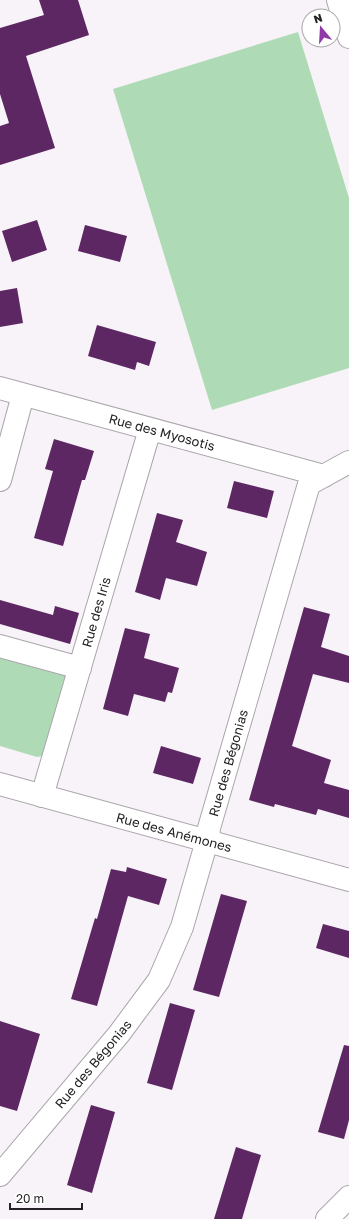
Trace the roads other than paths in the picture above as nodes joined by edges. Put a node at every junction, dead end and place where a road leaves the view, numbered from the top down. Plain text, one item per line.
1 (0, 388) edge
2 (23, 395) junction
3 (150, 429) junction
4 (349, 462) edge
5 (324, 476) junction
6 (0, 480) edge
7 (0, 646) edge
8 (80, 668) junction
9 (0, 784) edge
10 (42, 796) junction
11 (208, 842) junction
12 (349, 880) edge
13 (0, 1175) edge
14 (349, 1197) edge
15 (327, 1219) edge

1 - 2 street, Rue des Myosotis
2 - 3 street, Rue des Myosotis
2 - 6 street
3 - 5 street, Rue des Myosotis
3 - 8 street, Rue des Iris
4 - 5 street, Rue des Bégonias
5 - 11 street, Rue des Bégonias
7 - 8 street
8 - 10 street, Rue des Iris
9 - 10 street, Rue des Anémones
10 - 11 street, Rue des Anémones
11 - 12 street, Rue des Anémones
11 - 13 street, Rue des Bégonias
14 - 15 street

